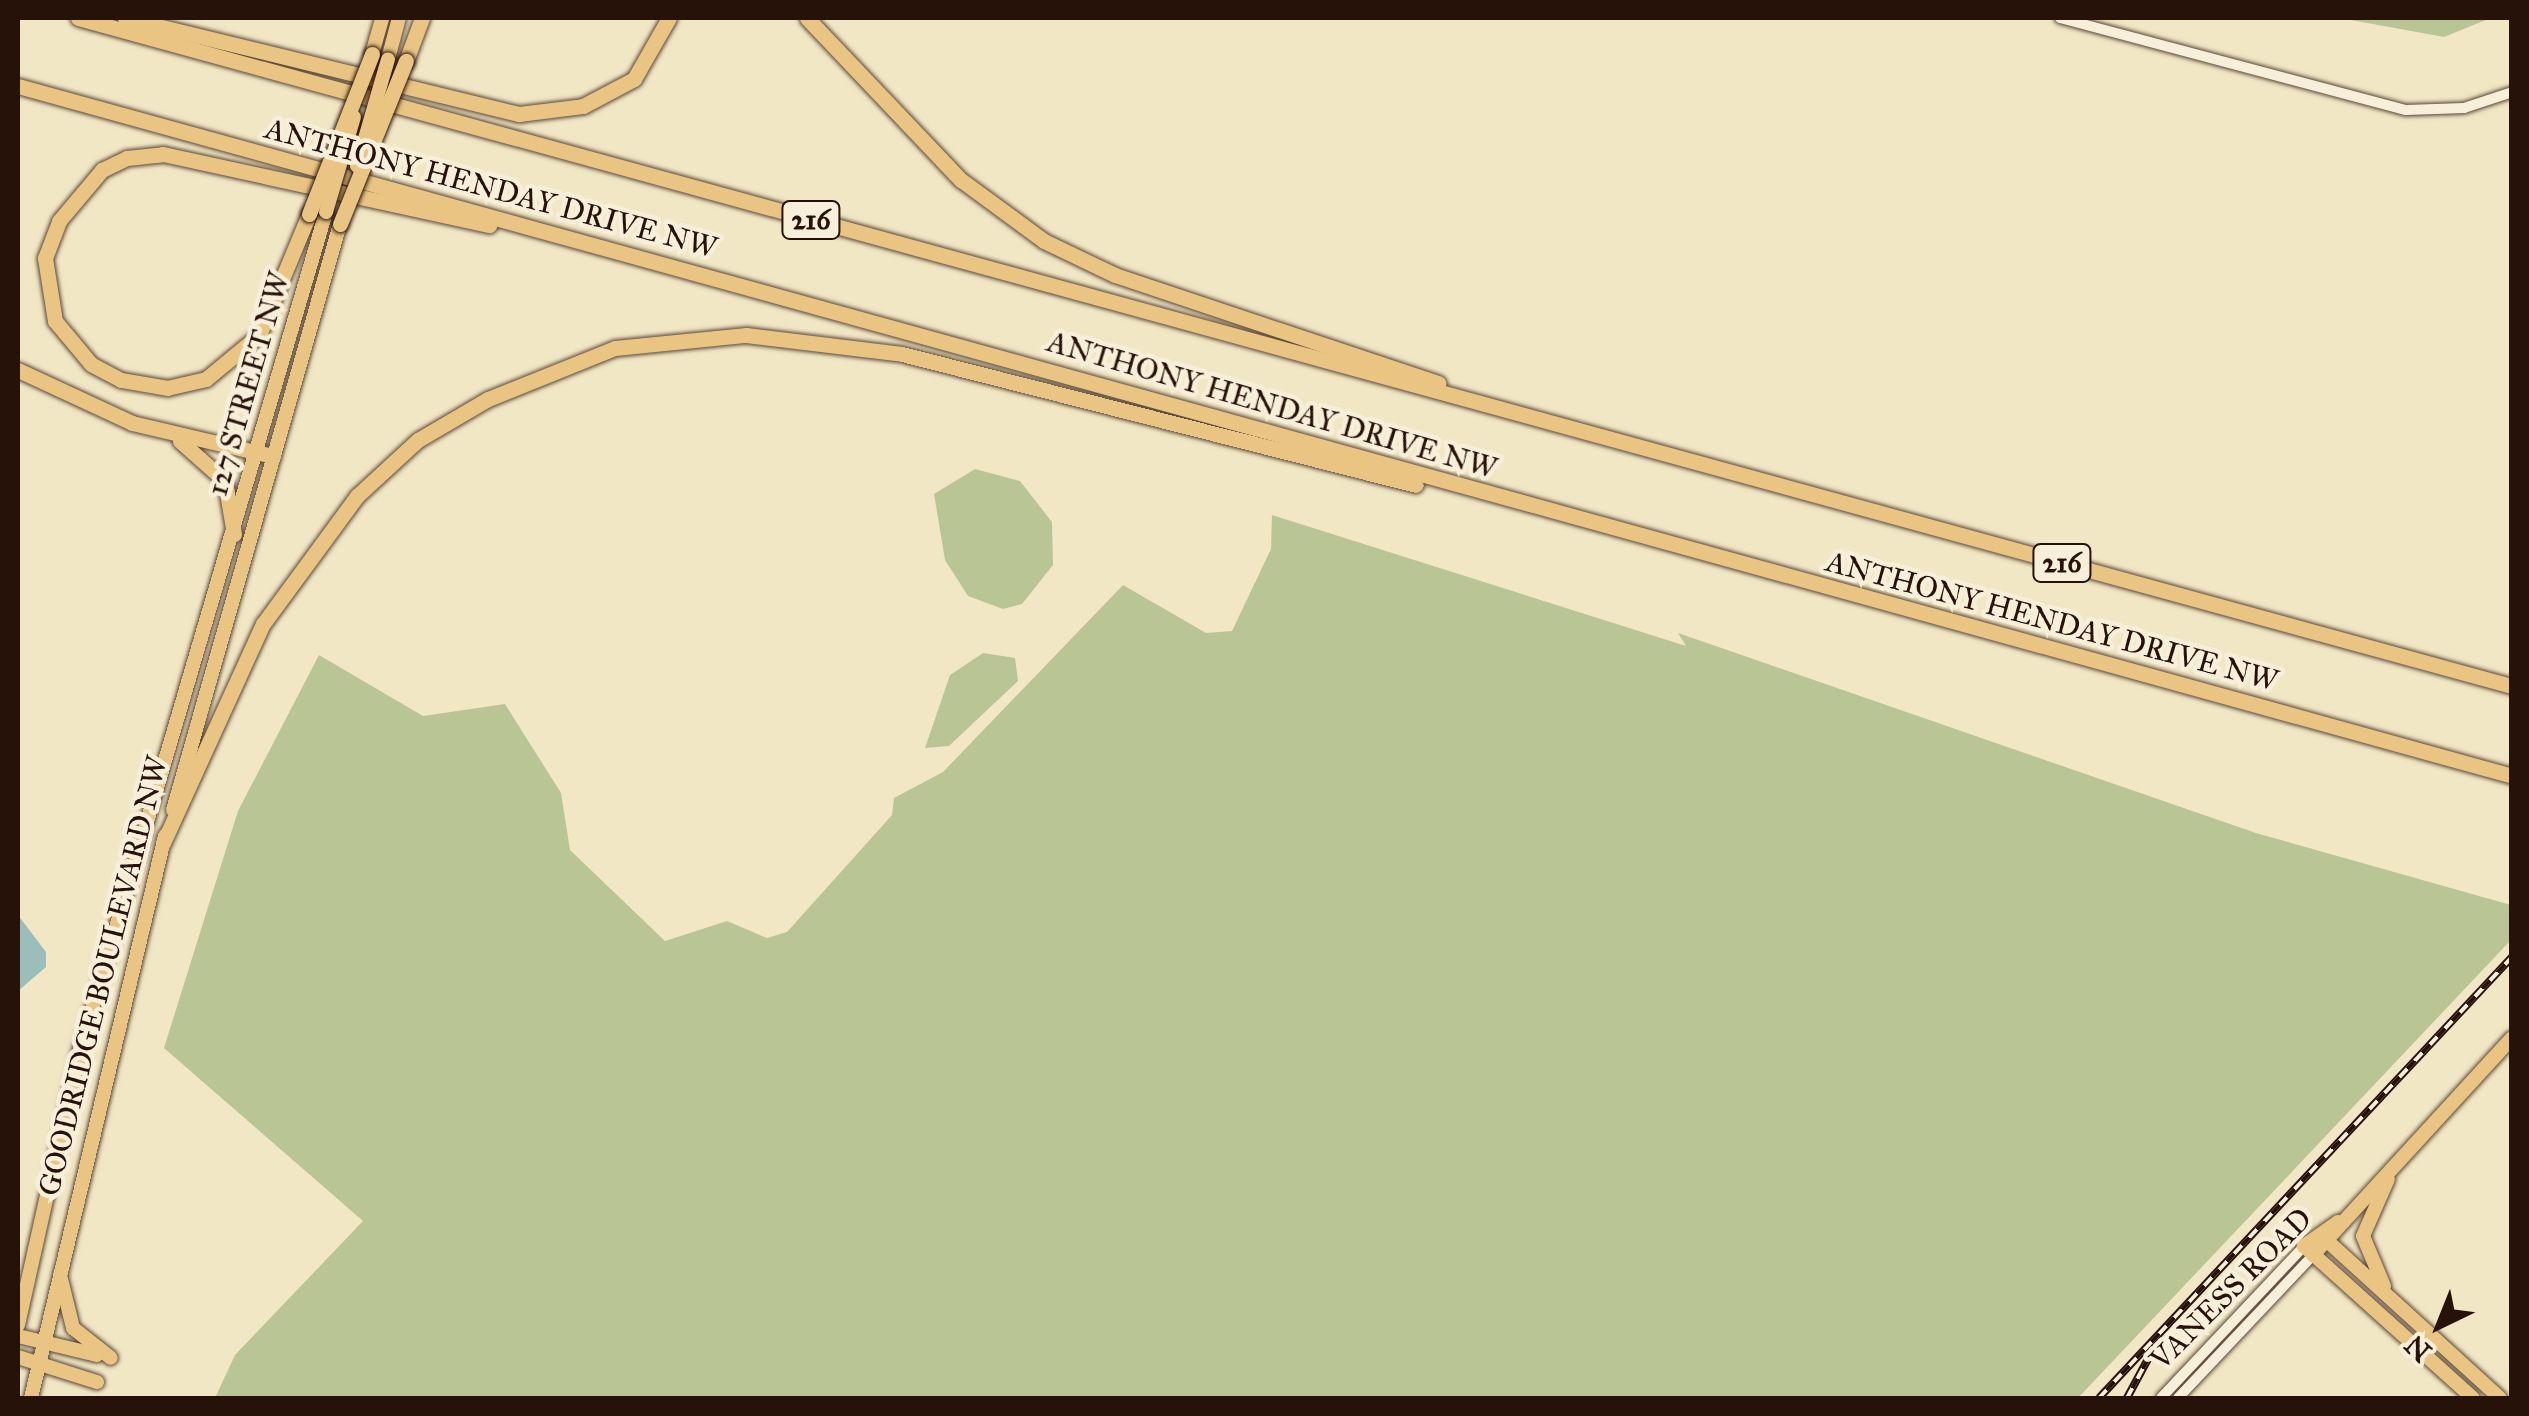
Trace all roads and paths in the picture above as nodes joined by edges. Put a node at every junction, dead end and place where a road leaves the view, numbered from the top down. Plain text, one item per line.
1 (78, 18) edge
2 (125, 18) edge
3 (382, 18) edge
4 (399, 18) edge
5 (422, 18) edge
6 (668, 18) edge
7 (807, 18) edge
8 (2062, 18) edge
9 (380, 56) junction
10 (18, 86) edge
11 (2512, 92) edge
12 (317, 213) junction
13 (340, 224) junction
14 (645, 259) junction
15 (18, 370) edge
16 (1545, 422) junction
17 (172, 435) junction
18 (265, 457) junction
19 (1499, 498) junction
20 (234, 534) junction
21 (2512, 686) edge
22 (191, 743) joint
23 (167, 766) joint
24 (2512, 776) edge
25 (163, 843) junction
26 (2512, 1024) edge
27 (2507, 1042) edge
28 (2409, 1147) junction
29 (48, 1173) junction
30 (2322, 1236) junction
31 (2309, 1250) junction
32 (58, 1266) junction
33 (18, 1276) edge
34 (2392, 1299) junction
35 (18, 1325) edge
36 (18, 1336) edge
37 (42, 1342) junction
38 (18, 1356) edge
39 (35, 1362) junction
40 (98, 1382) dead end
41 (31, 1398) edge
42 (2161, 1398) edge
43 (2178, 1398) edge
44 (2472, 1398) edge
45 (2500, 1398) edge

1 - 16 highway, ANTHONY HENDAY DRIVE NW / 216
2 - 6 highway
3 - 9 main road, 127 STREET NW
4 - 9 main road, 127 STREET NW
5 - 13 highway, bridge
7 - 16 highway
8 - 11 street
9 - 12 highway, bridge
9 - 13 main road, 127 STREET NW, bridge
10 - 14 highway, ANTHONY HENDAY DRIVE NW
12 - 14 highway
12 - 18 main road, 127 STREET NW
13 - 18 main road, 127 STREET NW
14 - 19 highway, ANTHONY HENDAY DRIVE NW
15 - 17 highway
16 - 21 highway, ANTHONY HENDAY DRIVE NW / 216
17 - 18 highway
17 - 20 highway
18 - 20 main road, 127 STREET NW
18 - 22 main road, 127 STREET NW
19 - 24 highway, ANTHONY HENDAY DRIVE NW
19 - 25 highway
20 - 23 main road, 127 STREET NW
22 - 25 main road, GOODRIDGE BOULEVARD NW
23 - 29 main road, GOODRIDGE BOULEVARD NW
25 - 32 main road, GOODRIDGE BOULEVARD NW
26 - 27 main road, VANESS ROAD
27 - 28 main road, VANESS ROAD
28 - 30 main road, VANESS ROAD
28 - 34 main road
29 - 33 main road
29 - 35 main road, GOODRIDGE BOULEVARD NW
30 - 31 main road, VANESS ROAD
30 - 34 main road
31 - 42 street, VANESS ROAD
31 - 43 street, VANESS ROAD
31 - 44 main road
32 - 37 main road, GOODRIDGE BOULEVARD NW
32 - 37 main road
34 - 45 main road
36 - 37 main road
37 - 39 main road, GOODRIDGE BOULEVARD NW
38 - 39 main road
39 - 40 main road
39 - 41 main road, GOODRIDGE BOULEVARD NW

